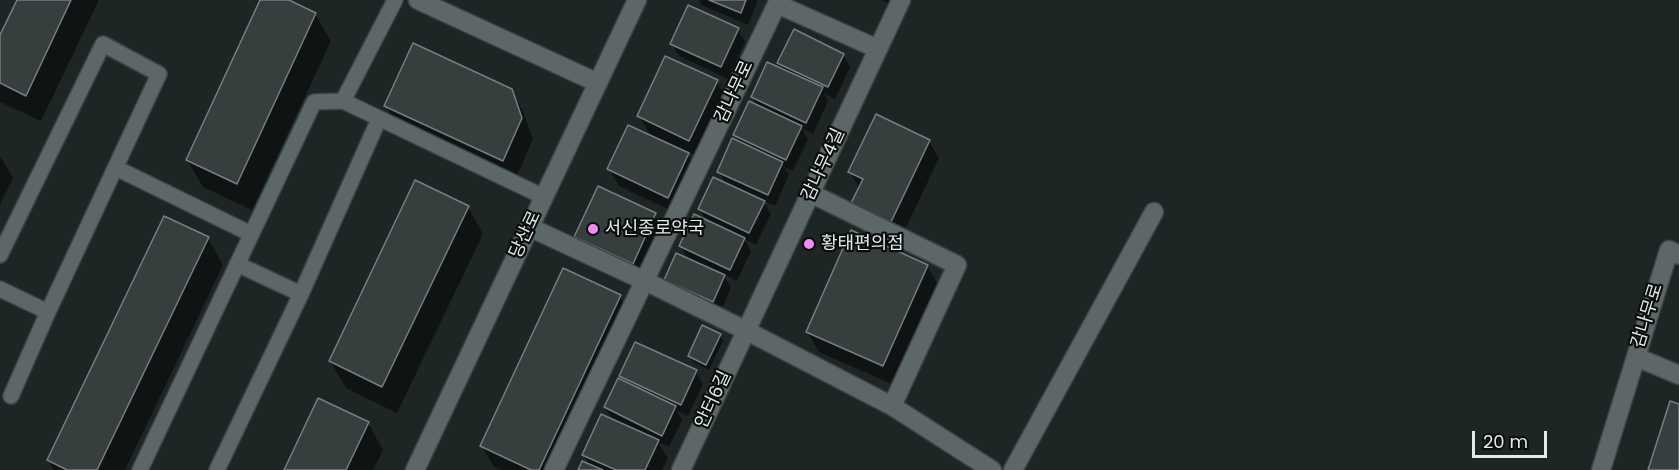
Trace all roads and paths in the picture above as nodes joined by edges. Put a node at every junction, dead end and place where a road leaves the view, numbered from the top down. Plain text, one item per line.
1 (395, 0) edge
2 (417, 0) edge
3 (637, 0) edge
4 (901, 0) edge
5 (878, 49) junction
6 (598, 83) junction
7 (343, 101) junction
8 (379, 119) junction
9 (116, 168) junction
10 (810, 194) junction
11 (544, 196) junction
12 (1154, 212) dead end
13 (529, 227) junction
14 (251, 234) junction
15 (0, 255) edge
16 (1679, 255) edge
17 (237, 264) junction
18 (645, 281) junction
19 (0, 289) edge
20 (301, 294) junction
21 (48, 312) junction
22 (747, 331) junction
23 (1635, 357) junction
24 (1679, 375) edge
25 (11, 396) dead end
26 (892, 406) junction
27 (140, 470) edge
28 (217, 470) edge
29 (416, 470) edge
30 (554, 470) edge
31 (681, 470) edge
32 (992, 470) edge
33 (1012, 470) edge
34 (1601, 470) edge

1 - 7 lane
2 - 6 street
3 - 6 street, 당산로
4 - 5 street, 감나무4길
5 - 10 street, 감나무4길
5 - 18 street, 감나무로
6 - 11 street, 당산로
7 - 8 lane
7 - 14 lane
8 - 11 lane
8 - 20 lane
9 - 14 lane
9 - 15 lane
9 - 21 lane
10 - 22 street, 감나무4길
10 - 26 street
11 - 13 street, 당산로
12 - 33 street
13 - 18 street
13 - 29 street, 당산로
14 - 17 lane
16 - 23 street, 감나무로
17 - 20 lane
17 - 27 lane
18 - 22 street
18 - 30 street, 감나무로
19 - 21 lane
20 - 28 lane
21 - 25 lane
22 - 26 street
22 - 31 street, 안터6길
23 - 24 street, 감나무로
23 - 34 street, 감나무로
26 - 32 street

